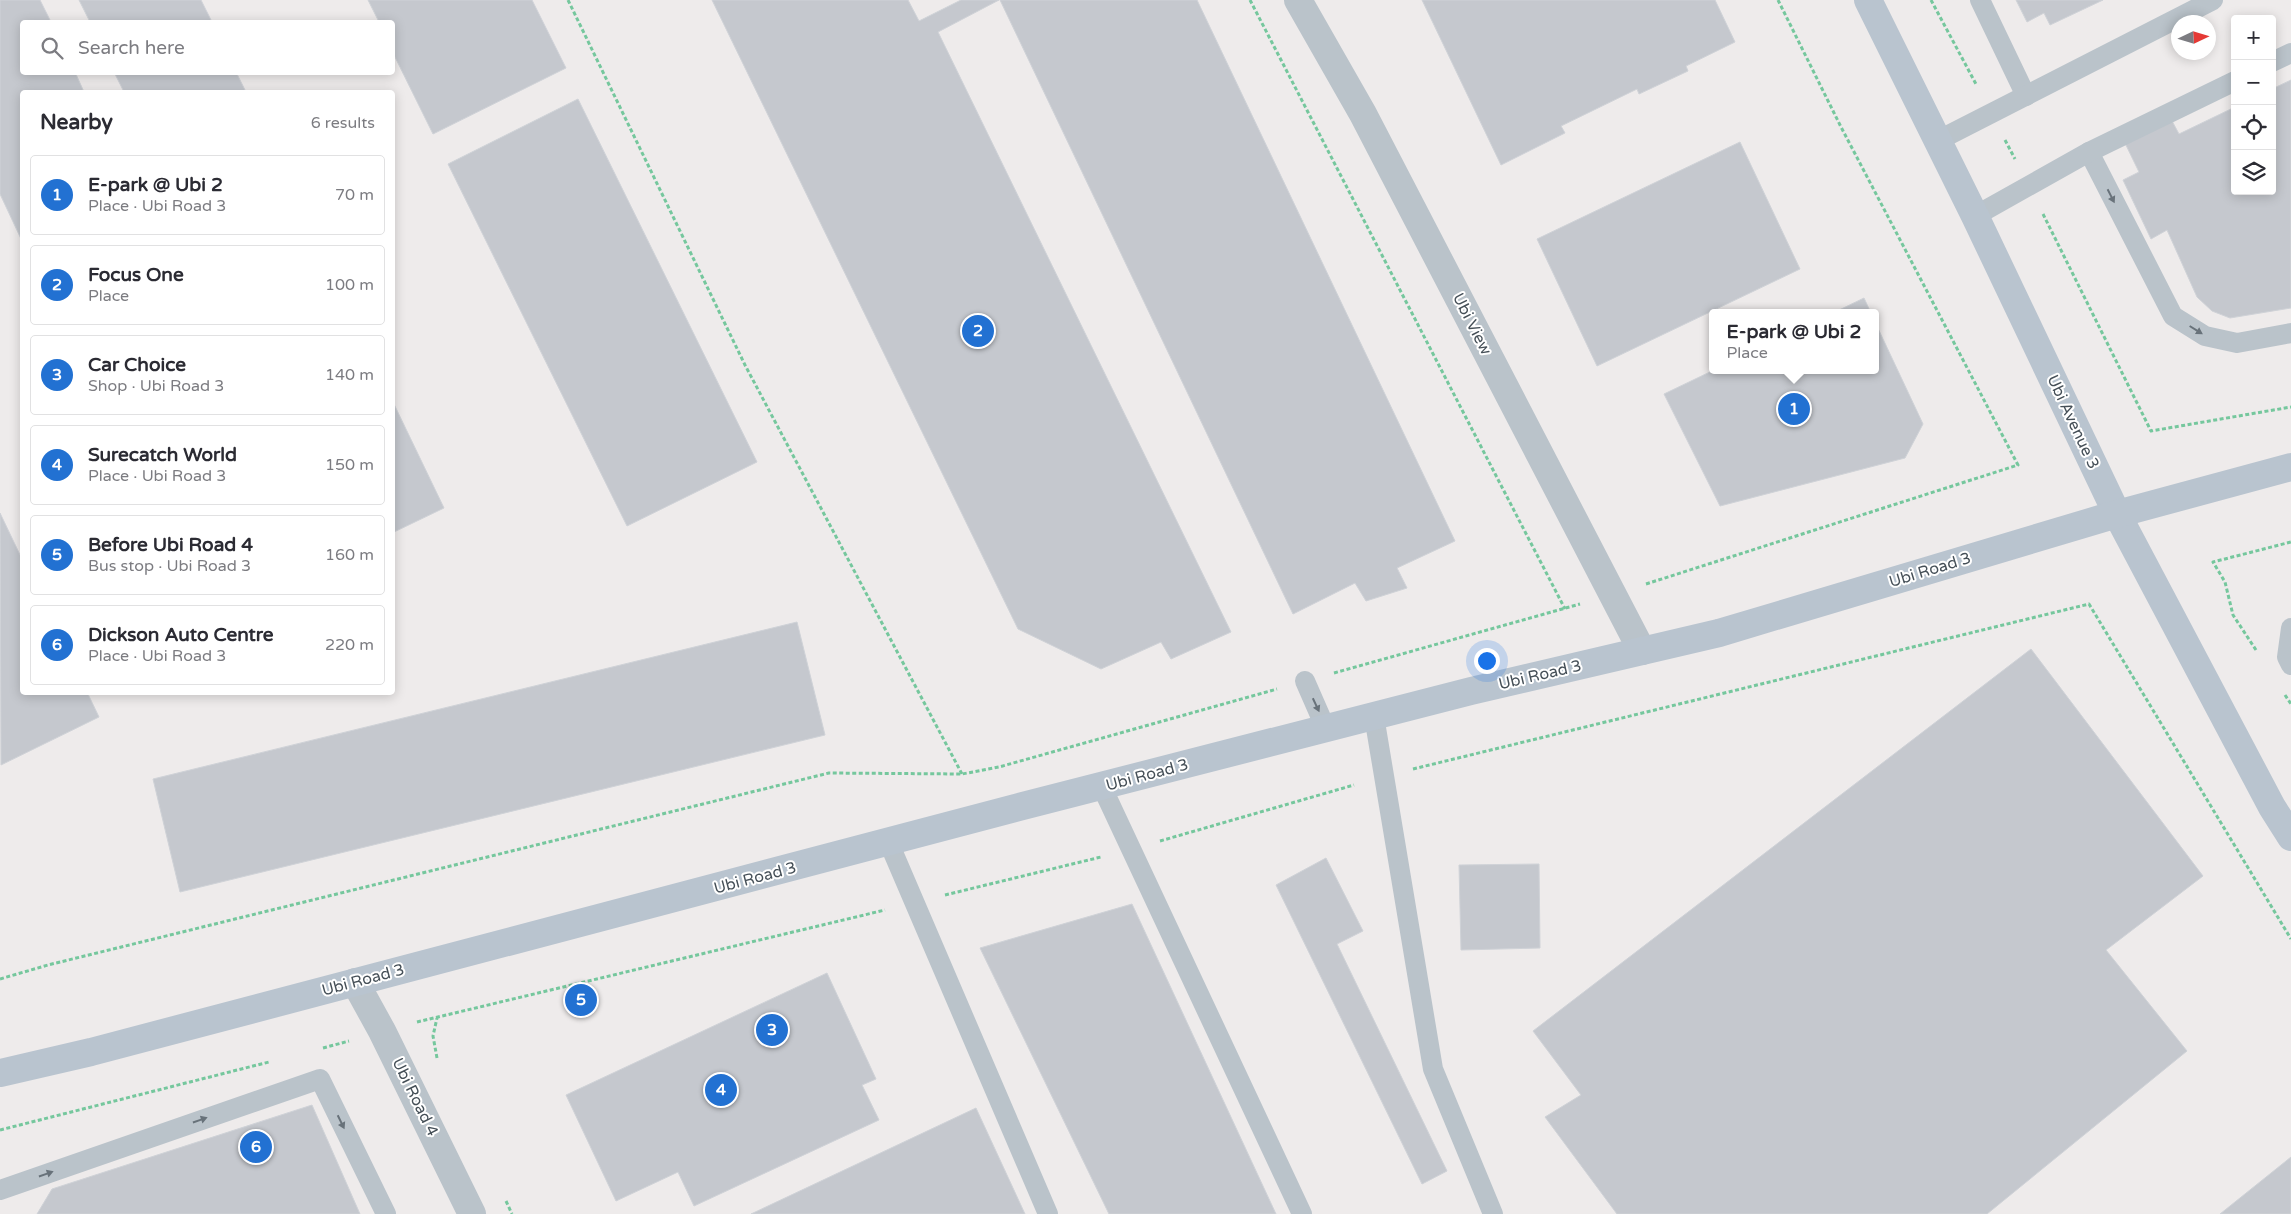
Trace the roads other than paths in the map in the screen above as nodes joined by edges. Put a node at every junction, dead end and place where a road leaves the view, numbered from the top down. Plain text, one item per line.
1 (1298, 0) edge
2 (1868, 0) edge
3 (1980, 0) edge
4 (2213, 0) edge
5 (2291, 53) edge
6 (2276, 60) edge
7 (2231, 83) edge
8 (2026, 96) junction
9 (1937, 141) junction
10 (2089, 152) junction
11 (1975, 216) junction
12 (2291, 333) edge
13 (2291, 467) edge
14 (2116, 514) junction
15 (2291, 628) edge
16 (1642, 651) junction
17 (2291, 665) edge
18 (1305, 681) road end
19 (1374, 716) junction
20 (1326, 729) junction
21 (1102, 787) junction
22 (2291, 837) edge
23 (888, 843) junction
24 (355, 982) junction
25 (0, 1072) edge
26 (0, 1190) edge
27 (386, 1214) edge
28 (472, 1214) edge
29 (1048, 1214) edge
30 (1302, 1214) edge
31 (1493, 1214) edge

1 - 16 street, Ubi View
2 - 9 street, Ubi Avenue 3
3 - 8 lane
4 - 8 lane
5 - 6 lane
7 - 10 lane
8 - 9 lane
9 - 11 street, Ubi Avenue 3
10 - 11 lane
10 -> 12 lane
11 - 14 street, Ubi Avenue 3
13 - 14 street, Ubi Road 3
14 - 16 street, Ubi Road 3
14 - 22 street, Ubi Avenue 3
15 - 17 lane
16 - 19 street, Ubi Road 3
18 -> 20 lane
19 - 20 street, Ubi Road 3
19 - 31 lane
20 - 21 street, Ubi Road 3
21 - 23 street, Ubi Road 3
21 - 30 lane
23 - 24 street, Ubi Road 3
23 - 29 lane
24 - 25 street, Ubi Road 3
24 - 28 street, Ubi Road 4
26 -> 27 lane

